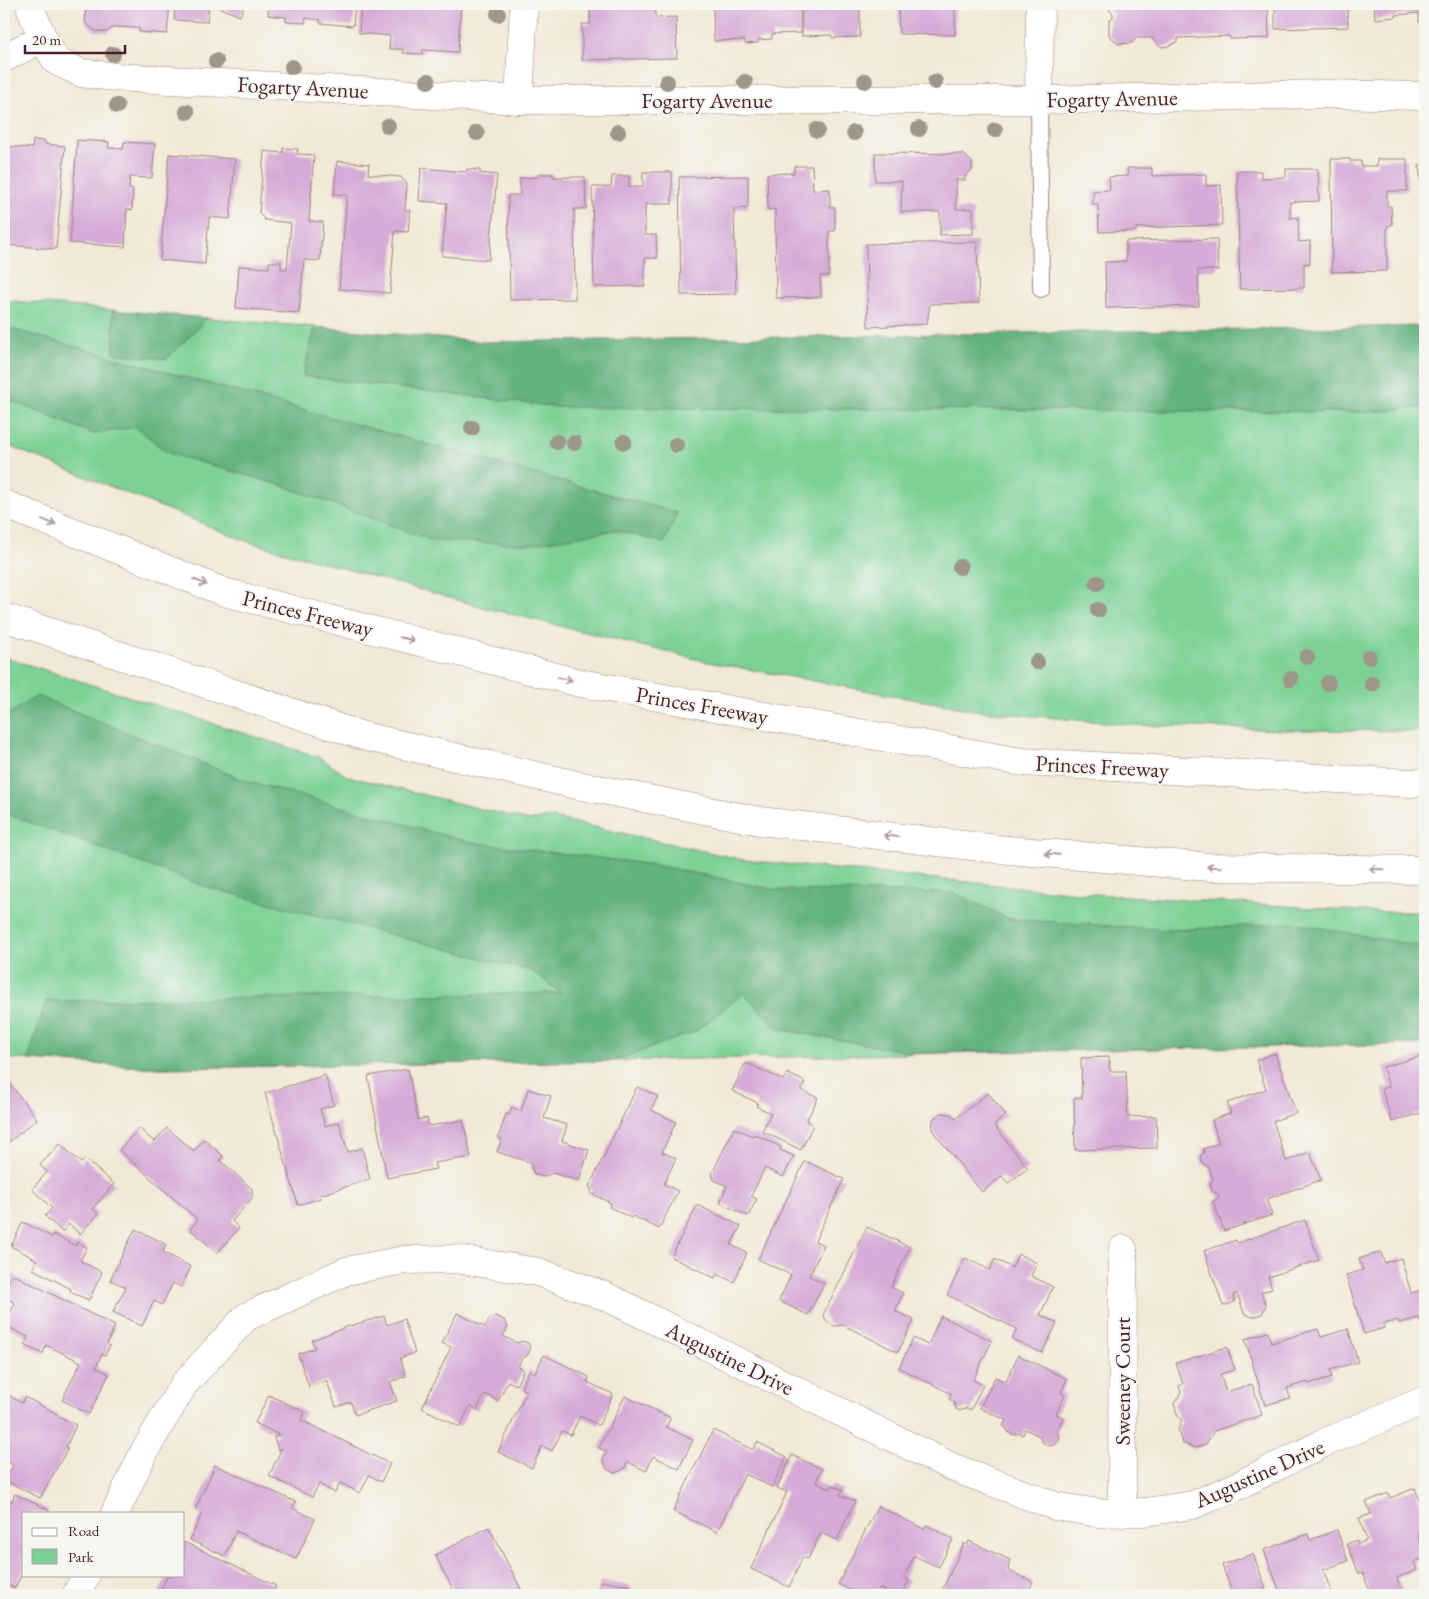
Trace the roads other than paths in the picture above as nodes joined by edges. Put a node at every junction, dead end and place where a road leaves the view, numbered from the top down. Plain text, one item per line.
1 (31, 4) edge
2 (524, 4) edge
3 (1040, 4) edge
4 (43, 38) junction
5 (4, 58) edge
6 (1425, 96) edge
7 (519, 100) junction
8 (1039, 100) junction
9 (1041, 289) dead end
10 (4, 504) edge
11 (4, 617) edge
12 (1425, 782) edge
13 (1425, 870) edge
14 (1123, 1250) dead end
15 (1425, 1400) edge
16 (115, 1512) edge
17 (1122, 1513) junction
18 (86, 1576) edge
19 (76, 1595) edge

1 - 4 main road, Fogarty Avenue
2 - 7 main road
3 - 8 main road
4 - 5 main road
4 - 7 main road, Fogarty Avenue
6 - 8 main road, Fogarty Avenue
7 - 8 main road, Fogarty Avenue
8 - 9 lane
10 -> 12 main road, Princes Freeway
13 -> 11 main road
14 - 17 main road, Sweeney Court
15 - 17 main road, Augustine Drive
16 - 17 main road, Augustine Drive
18 - 19 main road

